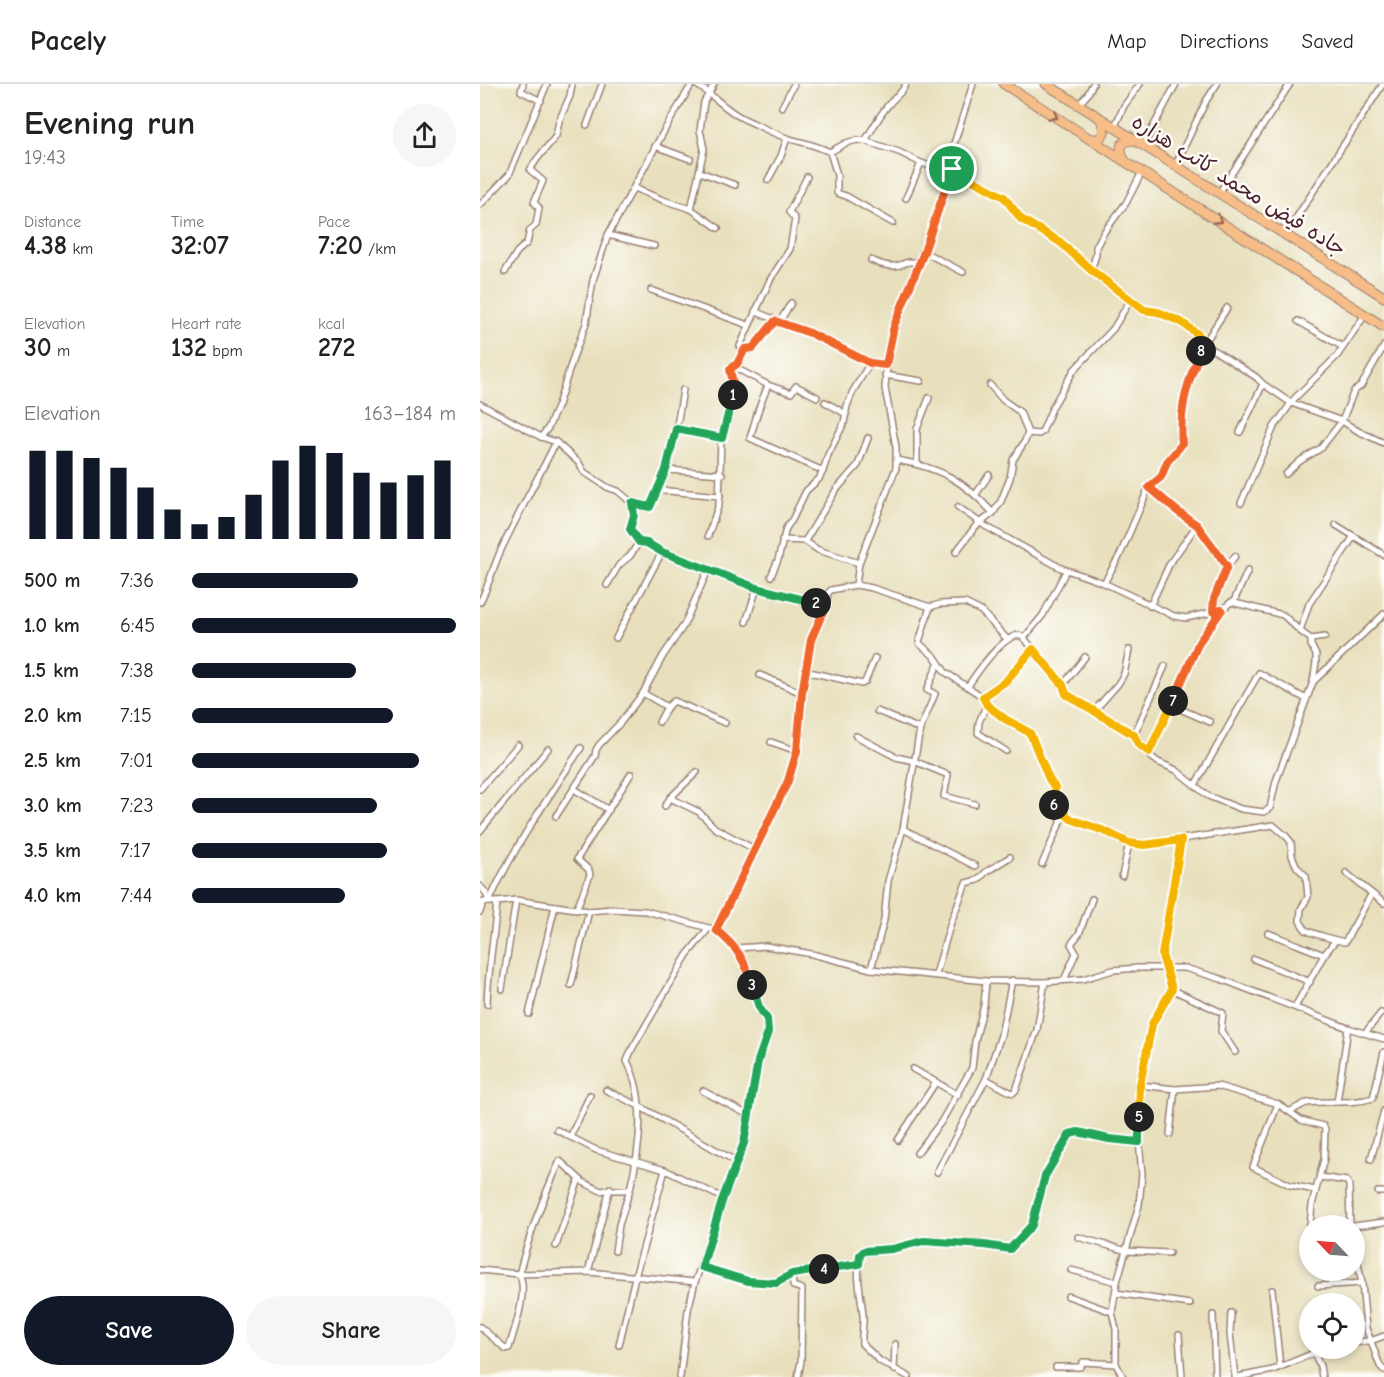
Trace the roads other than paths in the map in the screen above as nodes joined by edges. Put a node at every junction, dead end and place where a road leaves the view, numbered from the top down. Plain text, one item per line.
1 (523, 84) edge
2 (547, 84) edge
3 (572, 84) edge
4 (602, 84) edge
5 (693, 84) edge
6 (714, 84) edge
7 (794, 84) edge
8 (906, 84) edge
9 (973, 84) edge
10 (1004, 84) edge
11 (1046, 84) edge
12 (1093, 84) edge
13 (1140, 84) edge
14 (1176, 84) edge
15 (1218, 84) edge
16 (1290, 84) edge
17 (1383, 84) edge
18 (709, 93) junction
19 (541, 101) junction
20 (1078, 105) junction
21 (782, 107) dead end
22 (1102, 121) junction
23 (587, 125) dead end
24 (1114, 128) junction
25 (787, 138) junction
26 (1090, 139) junction
27 (1133, 140) junction
28 (865, 141) junction
29 (655, 146) junction
30 (1143, 146) junction
31 (830, 152) junction
32 (690, 159) dead end
33 (1124, 160) junction
34 (921, 163) junction
35 (1175, 166) junction
36 (952, 169) junction
37 (700, 172) junction
38 (1142, 172) junction
39 (807, 177) dead end
40 (768, 180) dead end
41 (735, 185) dead end
42 (634, 188) junction
43 (1219, 194) junction
44 (906, 198) dead end
45 (480, 205) edge
46 (691, 209) junction
47 (893, 223) dead end
48 (718, 228) dead end
49 (608, 235) junction
50 (1285, 235) junction
51 (654, 246) dead end
52 (924, 252) junction
53 (871, 260) dead end
54 (919, 263) junction
55 (1091, 270) junction
56 (505, 272) dead end
57 (963, 272) dead end
58 (651, 290) dead end
59 (1383, 292) edge
60 (1131, 299) junction
61 (791, 303) dead end
62 (1227, 308) dead end
63 (755, 311) junction
64 (1365, 315) junction
65 (777, 321) junction
66 (1298, 321) dead end
67 (748, 325) junction
68 (1384, 327) edge
69 (1204, 344) junction
70 (1384, 346) edge
71 (1343, 347) junction
72 (745, 349) junction
73 (870, 363) junction
74 (886, 365) junction
75 (732, 366) junction
76 (885, 375) junction
77 (921, 381) dead end
78 (1263, 384) junction
79 (990, 385) dead end
80 (768, 386) junction
81 (683, 390) dead end
82 (817, 398) dead end
83 (929, 398) dead end
84 (825, 402) dead end
85 (1291, 403) junction
86 (480, 404) edge
87 (846, 414) junction
88 (1342, 421) junction
89 (676, 429) junction
90 (1240, 432) dead end
91 (1028, 433) junction
92 (541, 437) junction
93 (722, 438) junction
94 (868, 438) dead end
95 (556, 442) junction
96 (1384, 443) edge
97 (897, 460) junction
98 (917, 464) junction
99 (666, 470) junction
100 (823, 471) junction
101 (722, 474) junction
102 (989, 474) dead end
103 (1286, 474) dead end
104 (1149, 487) junction
105 (658, 490) junction
106 (976, 494) junction
107 (720, 496) junction
108 (632, 503) junction
109 (1241, 503) dead end
110 (958, 507) dead end
111 (993, 513) junction
112 (980, 523) junction
113 (1197, 525) junction
114 (1336, 525) dead end
115 (708, 536) dead end
116 (1354, 536) junction
117 (782, 540) junction
118 (805, 541) junction
119 (639, 542) junction
120 (662, 552) junction
121 (956, 552) dead end
122 (1384, 555) edge
123 (1235, 556) dead end
124 (859, 563) junction
125 (1227, 566) junction
126 (708, 570) junction
127 (1248, 570) dead end
128 (1066, 571) junction
129 (771, 576) dead end
130 (1104, 583) junction
131 (607, 585) dead end
132 (856, 585) junction
133 (757, 588) junction
134 (1234, 601) junction
135 (480, 602) edge
136 (826, 605) junction
137 (1150, 606) junction
138 (930, 607) junction
139 (1222, 610) junction
140 (1213, 611) junction
141 (1384, 614) edge
142 (746, 622) dead end
143 (1299, 631) junction
144 (1325, 637) dead end
145 (616, 638) dead end
146 (1024, 638) junction
147 (1006, 639) junction
148 (1311, 639) junction
149 (1033, 649) junction
150 (1129, 650) dead end
151 (1085, 657) dead end
152 (875, 658) dead end
153 (938, 664) junction
154 (1165, 666) dead end
155 (805, 671) junction
156 (760, 675) dead end
157 (1313, 682) junction
158 (1063, 685) junction
159 (968, 686) junction
160 (643, 693) junction
161 (802, 693) junction
162 (983, 697) junction
163 (1306, 699) junction
164 (987, 705) junction
165 (1172, 705) junction
166 (668, 707) junction
167 (1095, 710) junction
168 (877, 711) dead end
169 (659, 722) dead end
170 (1210, 722) dead end
171 (725, 723) dead end
172 (920, 729) junction
173 (1134, 735) junction
174 (856, 736) dead end
175 (771, 742) dead end
176 (518, 745) dead end
177 (581, 748) dead end
178 (548, 749) dead end
179 (797, 751) junction
180 (1006, 751) dead end
181 (1149, 752) junction
182 (914, 761) junction
183 (697, 772) dead end
184 (631, 774) dead end
185 (1195, 785) junction
186 (480, 789) edge
187 (574, 789) junction
188 (670, 798) junction
189 (975, 804) dead end
190 (665, 806) dead end
191 (609, 810) junction
192 (1064, 814) junction
193 (555, 816) dead end
194 (903, 829) junction
195 (480, 831) edge
196 (1181, 840) junction
197 (1129, 843) junction
198 (754, 849) junction
199 (1010, 857) dead end
200 (1042, 864) dead end
201 (975, 866) dead end
202 (1346, 873) dead end
203 (1122, 876) dead end
204 (480, 886) edge
205 (1371, 895) junction
206 (1092, 899) dead end
207 (516, 900) junction
208 (484, 902) edge
209 (497, 902) junction
210 (1384, 903) edge
211 (555, 906) junction
212 (576, 910) junction
213 (589, 911) junction
214 (480, 912) edge
215 (709, 928) junction
216 (716, 930) junction
217 (1268, 933) dead end
218 (1335, 941) junction
219 (737, 948) junction
220 (1324, 955) junction
221 (1254, 959) dead end
222 (1165, 968) junction
223 (871, 969) junction
224 (936, 974) junction
225 (1012, 980) junction
226 (1064, 980) junction
227 (986, 981) junction
228 (1045, 982) junction
229 (1310, 982) junction
230 (571, 985) dead end
231 (502, 989) dead end
232 (1172, 989) junction
233 (488, 1004) dead end
234 (1295, 1007) junction
235 (1381, 1013) dead end
236 (529, 1014) dead end
237 (1348, 1028) junction
238 (1365, 1033) junction
239 (1384, 1039) edge
240 (1235, 1052) dead end
241 (1384, 1052) edge
242 (913, 1069) dead end
243 (986, 1079) junction
244 (936, 1082) junction
245 (1140, 1085) junction
246 (1175, 1089) junction
247 (606, 1090) dead end
248 (703, 1091) dead end
249 (590, 1095) dead end
250 (958, 1095) junction
251 (1337, 1102) junction
252 (1278, 1104) junction
253 (639, 1106) junction
254 (1290, 1111) junction
255 (1384, 1111) edge
256 (750, 1116) junction
257 (557, 1130) dead end
258 (1170, 1134) dead end
259 (570, 1137) junction
260 (898, 1140) dead end
261 (1139, 1142) junction
262 (917, 1153) dead end
263 (1371, 1159) dead end
264 (635, 1160) junction
265 (737, 1162) junction
266 (665, 1170) junction
267 (937, 1172) dead end
268 (1320, 1177) junction
269 (579, 1179) junction
270 (610, 1188) junction
271 (630, 1189) junction
272 (1315, 1190) junction
273 (723, 1198) junction
274 (1311, 1215) edge
275 (1351, 1215) edge
276 (1384, 1222) edge
277 (1365, 1224) edge
278 (1078, 1237) dead end
279 (556, 1246) dead end
280 (615, 1251) dead end
281 (1127, 1251) junction
282 (1169, 1253) dead end
283 (859, 1264) junction
284 (702, 1267) junction
285 (480, 1270) edge
286 (1071, 1270) dead end
287 (588, 1272) junction
288 (519, 1274) junction
289 (792, 1274) junction
290 (635, 1277) junction
291 (695, 1282) junction
292 (1117, 1282) junction
293 (1362, 1283) joint
294 (1318, 1286) dead end
295 (1272, 1290) dead end
296 (1116, 1293) junction
297 (1068, 1296) dead end
298 (1190, 1304) dead end
299 (1112, 1311) junction
300 (1231, 1313) dead end
301 (1213, 1315) dead end
302 (481, 1331) edge
303 (1179, 1335) dead end
304 (1384, 1336) edge
305 (1370, 1339) junction
306 (1365, 1340) edge
307 (895, 1344) dead end
308 (619, 1345) dead end
309 (1299, 1357) edge
310 (1317, 1359) edge
311 (1116, 1364) junction
312 (1056, 1367) dead end
313 (1276, 1368) junction
314 (894, 1370) junction
315 (1384, 1370) edge
316 (680, 1377) edge
317 (798, 1377) edge
318 (909, 1377) edge
319 (1124, 1377) edge
320 (1182, 1377) edge
321 (1215, 1377) edge
322 (1237, 1377) edge
323 (1276, 1377) edge
324 (1322, 1377) edge

1 - 19 street
2 - 19 street
3 - 56 street
4 - 23 street
5 - 18 street
5 - 29 street
6 - 18 street
7 - 21 street
8 - 28 street
9 - 36 street
10 -> 26 main road
11 - 20 main road, جاده فیض محمد کاتب هزاره
12 - 20 street
13 - 24 street
14 - 30 street
15 - 35 street
16 - 43 street
17 - 50 street
18 - 25 street
18 - 37 street
19 - 45 street
20 - 22 main road, جاده فیض محمد کاتب هزاره
22 - 24 main road, جاده فیض محمد کاتب هزاره
22 - 26 main road
24 - 27 main road, جاده فیض محمد کاتب هزاره
25 - 31 street
25 - 40 street
26 - 33 main road
27 - 30 main road, جاده فیض محمد کاتب هزاره
27 - 33 main road
28 - 31 street
28 - 34 street
29 - 32 street
29 - 42 street
30 - 35 main road, جاده فیض محمد کاتب هزاره
31 - 47 street
33 - 38 main road
34 - 36 street
34 - 44 street
35 - 43 main road, جاده فیض محمد کاتب هزاره
36 - 52 street
36 - 55 street
37 - 41 street
37 - 46 street
38 - 55 street
38 -> 64 main road
39 - 63 street
42 - 46 street
42 - 49 street
43 - 50 main road, جاده فیض محمد کاتب هزاره
46 - 48 street
49 - 51 street
49 - 92 street
50 - 59 main road, جاده فیض محمد کاتب هزاره
52 - 54 street
52 - 57 street
53 - 54 street
54 - 74 street
55 - 60 street
58 - 67 street
60 - 69 street
60 - 91 street
61 - 65 street
62 - 69 street
63 - 65 street
63 - 67 street
64 - 68 main road
64 - 71 street
65 - 72 street
65 - 73 street
66 - 71 street
67 - 72 street
69 - 78 street
69 - 104 street
70 - 88 street
71 - 85 street
72 - 75 street
73 - 74 street
73 - 87 street
74 - 76 street
75 - 80 street
75 - 93 street
76 - 77 street
76 - 97 street
78 - 85 street
78 - 90 street
79 - 91 street
80 - 82 street
80 - 100 street
81 - 89 street
83 - 98 street
84 - 87 street
85 - 88 street
85 - 109 street
86 - 92 street
87 - 100 street
88 - 96 street
88 - 103 street
89 - 93 street
89 - 99 street
91 - 111 street
92 - 95 street
93 - 101 street
94 - 118 street
95 - 108 street
95 - 135 street
97 - 98 street
97 - 124 street
98 - 106 street
99 - 101 street
99 - 105 street
100 - 117 street
101 - 107 street
102 - 106 street
104 - 113 street
104 - 130 street
105 - 107 street
105 - 108 street
106 - 111 street
107 - 115 street
108 - 119 street
110 - 112 street
111 - 112 street
112 - 121 street
112 - 128 street
113 - 125 street
113 - 137 street
114 - 116 street
116 - 122 street
116 - 143 street
117 - 118 street
117 - 129 street
118 - 124 street
119 - 120 street
119 - 131 street
120 - 126 street
120 - 145 street
123 - 125 street
124 - 132 street
125 - 140 street
126 - 133 street
126 - 160 street
127 - 134 street
128 - 130 street
128 - 146 street
130 - 137 street
132 - 136 street
132 - 138 street
133 - 136 street
133 - 142 street
134 - 139 street
134 - 143 street
136 - 155 street
137 - 140 street
138 - 147 street
138 - 153 street
139 - 140 street
139 - 165 street
141 - 157 street
143 - 148 street
144 - 148 street
146 - 147 street
146 - 149 street
147 - 159 street
148 - 157 street
149 - 158 street
149 - 162 street
150 - 167 street
151 - 158 street
152 - 155 street
153 - 159 street
153 - 172 street
154 - 173 street
155 - 161 street
156 - 161 street
157 - 163 street
158 - 167 street
159 - 162 street
160 - 166 street
160 - 187 street
161 - 179 street
162 - 164 street
163 - 185 street
163 - 185 street
164 - 180 street
164 - 192 street
165 - 170 street
165 - 181 street
166 - 169 street
166 - 171 street
167 - 173 street
168 - 172 street
172 - 182 street
173 - 181 street
174 - 182 street
175 - 179 street
176 - 186 street
177 - 208 street
178 - 195 street
179 - 198 street
181 - 185 street
182 - 189 street
182 - 194 street
183 - 188 street
184 - 191 street
187 - 191 street
187 - 193 street
188 - 190 street
188 - 198 street
191 - 212 street
192 - 197 street
192 - 200 street
194 - 201 street
194 - 223 street
196 - 197 street
196 - 218 street
196 - 222 street
197 - 203 street
198 - 216 street
199 - 224 street
202 - 205 street
204 - 208 street
205 - 210 street
205 - 218 street
206 - 226 street
207 - 209 street
207 - 211 street
207 - 231 street
208 - 209 street
208 - 214 street
209 - 233 street
211 - 212 street
211 - 236 street
212 - 213 street
213 - 215 street
213 - 230 street
215 - 216 street
215 - 253 street
216 - 219 street
217 - 220 street
218 - 220 street
219 - 223 street
219 - 256 street
220 - 229 street
221 - 229 street
222 - 226 street
222 - 232 street
222 - 234 street
223 - 224 street
224 - 227 street
225 - 227 street
225 - 228 street
225 - 243 street
226 - 228 street
227 - 250 street
228 - 243 street
229 - 234 street
232 - 240 street
232 - 245 street
234 - 237 street
235 - 238 street
237 - 238 street
237 - 251 street
238 - 239 street
241 - 251 street
242 - 244 street
243 - 267 street
244 - 250 street
244 - 260 street
245 - 246 street
245 - 261 street
246 - 252 street
246 - 258 street
247 - 253 street
248 - 256 street
249 - 259 street
250 - 262 street
251 - 254 street
252 - 254 street
252 - 272 street
253 - 264 street
253 - 265 street
254 - 268 street
255 - 263 street
256 - 265 street
257 - 259 street
259 - 264 street
261 - 281 street
261 - 283 street
264 - 266 street
264 - 271 street
265 - 273 street
266 - 273 street
266 - 290 street
268 - 272 street
268 - 275 street
269 - 270 street
269 - 279 street
269 - 288 street
270 - 271 street
270 - 287 street
271 - 280 street
272 - 274 street
273 - 284 street
276 - 277 street
278 - 281 street
281 - 282 street
281 - 292 street
283 - 289 street
283 - 314 street
284 - 289 street
284 - 291 street
285 - 288 street
286 - 292 street
287 - 288 street
287 - 290 street
288 - 302 street
289 - 317 street
290 - 291 street
290 - 308 street
291 - 316 street
292 - 296 street
293 - 294 street
293 - 305 street
295 - 313 street
296 - 298 street
296 - 299 street
297 - 299 street
299 - 311 street
300 - 322 street
301 - 321 street
303 - 320 street
304 - 305 street
305 - 306 street
305 - 315 street
307 - 314 street
309 - 313 street
310 - 324 street
311 - 312 street
311 - 319 street
313 - 322 street
313 - 323 street
314 - 318 street

